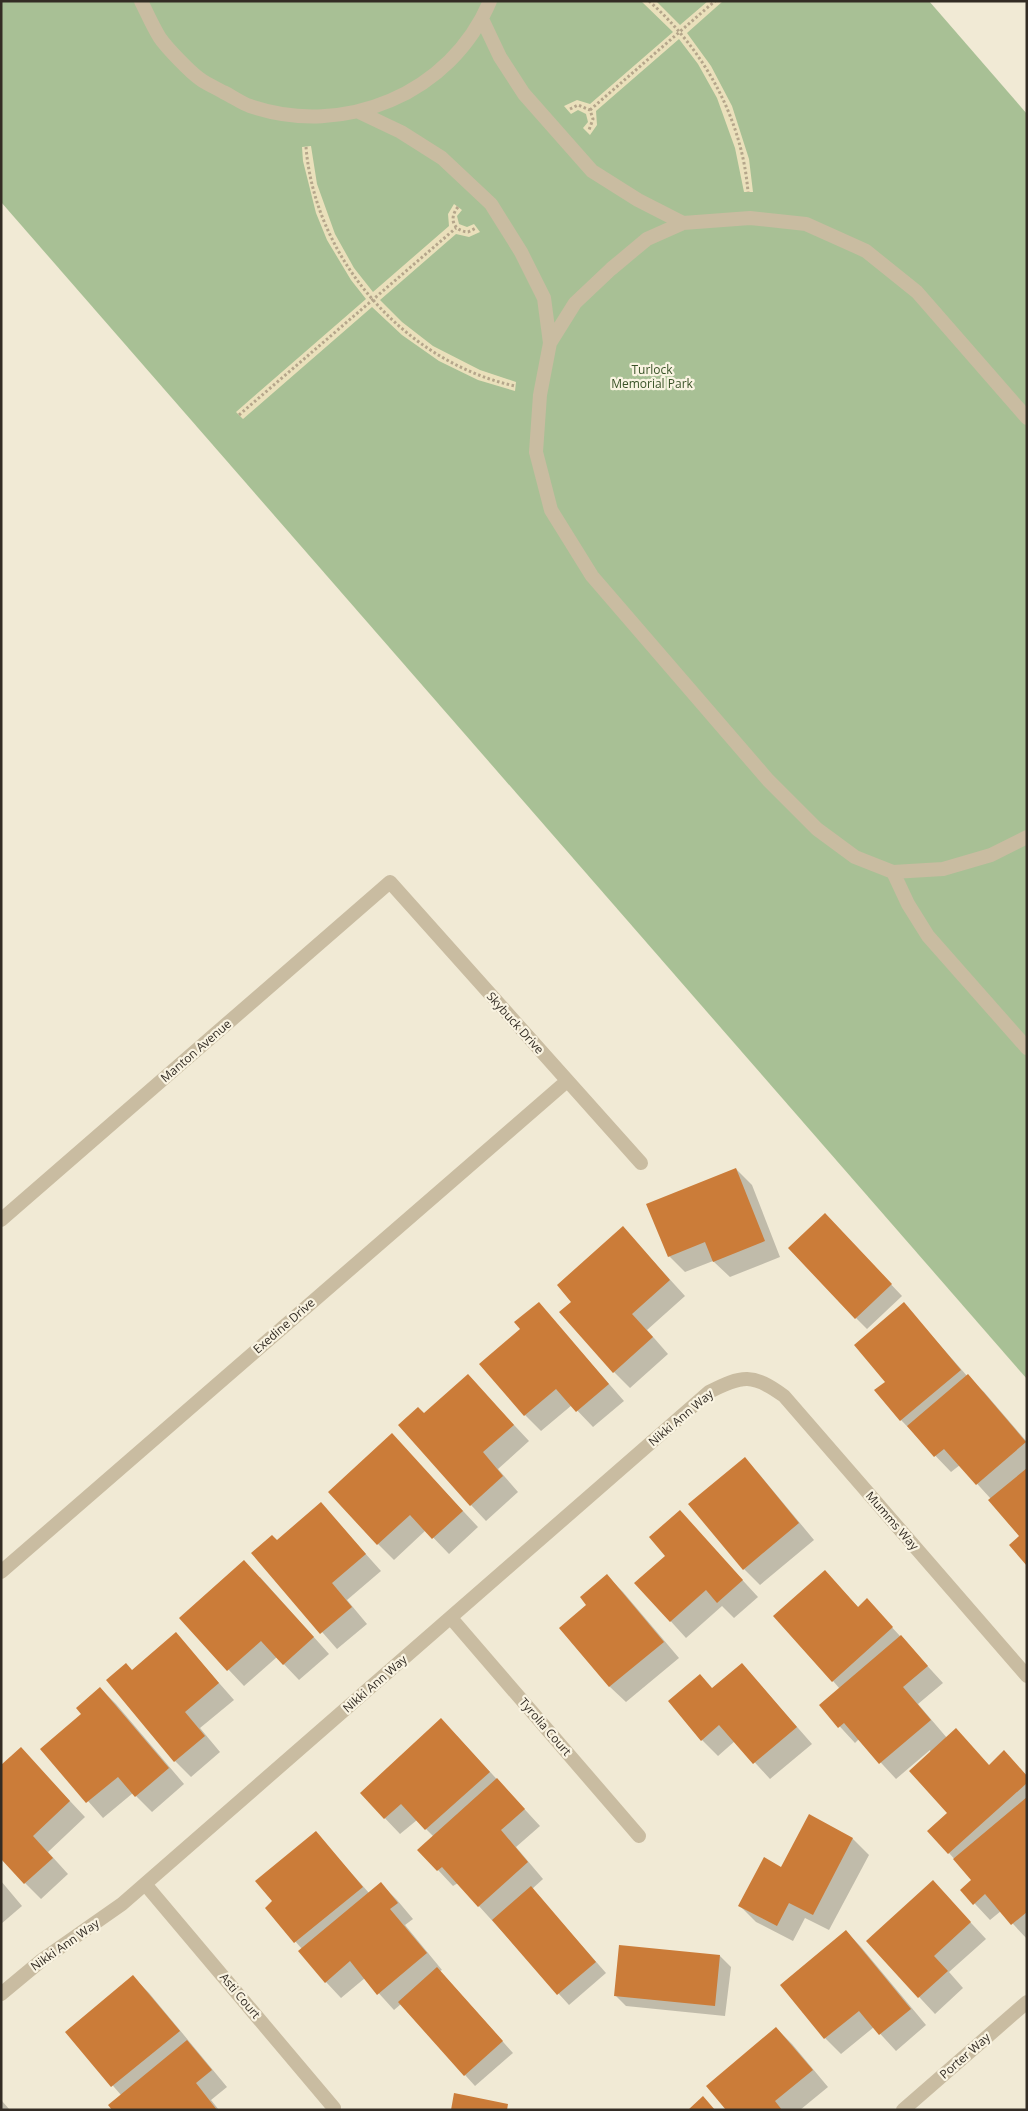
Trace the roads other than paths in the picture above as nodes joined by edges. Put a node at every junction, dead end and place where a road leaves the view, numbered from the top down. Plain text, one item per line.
1 (141, 1) edge
2 (490, 1) edge
3 (482, 19) junction
4 (359, 112) junction
5 (682, 222) junction
6 (550, 343) junction
7 (1027, 418) edge
8 (1027, 837) edge
9 (893, 872) junction
10 (390, 882) joint
11 (1027, 1048) edge
12 (567, 1081) junction
13 (641, 1163) dead end
14 (1, 1220) edge
15 (749, 1378) joint
16 (1, 1572) edge
17 (451, 1618) junction
18 (1027, 1676) edge
19 (639, 1836) dead end
20 (145, 1884) junction
21 (1, 1994) edge
22 (1027, 2002) edge
23 (334, 2108) dead end
24 (903, 2110) edge

1 - 4 street
2 - 3 street
3 - 4 street
3 - 5 street
4 - 6 street
5 - 6 street
5 - 7 street
6 - 9 street
8 - 9 street
9 - 11 street
10 - 12 street, Skybuck Drive
10 - 14 street, Manton Avenue
12 - 13 street, Skybuck Drive
12 - 16 street, Exedine Drive
15 - 17 street, Nikki Ann Way
15 - 18 street, Mumms Way
17 - 19 street, Tyrolia Court
17 - 20 street, Nikki Ann Way
20 - 21 street, Nikki Ann Way
20 - 23 street, Asti Court
22 - 24 street, Porter Way

